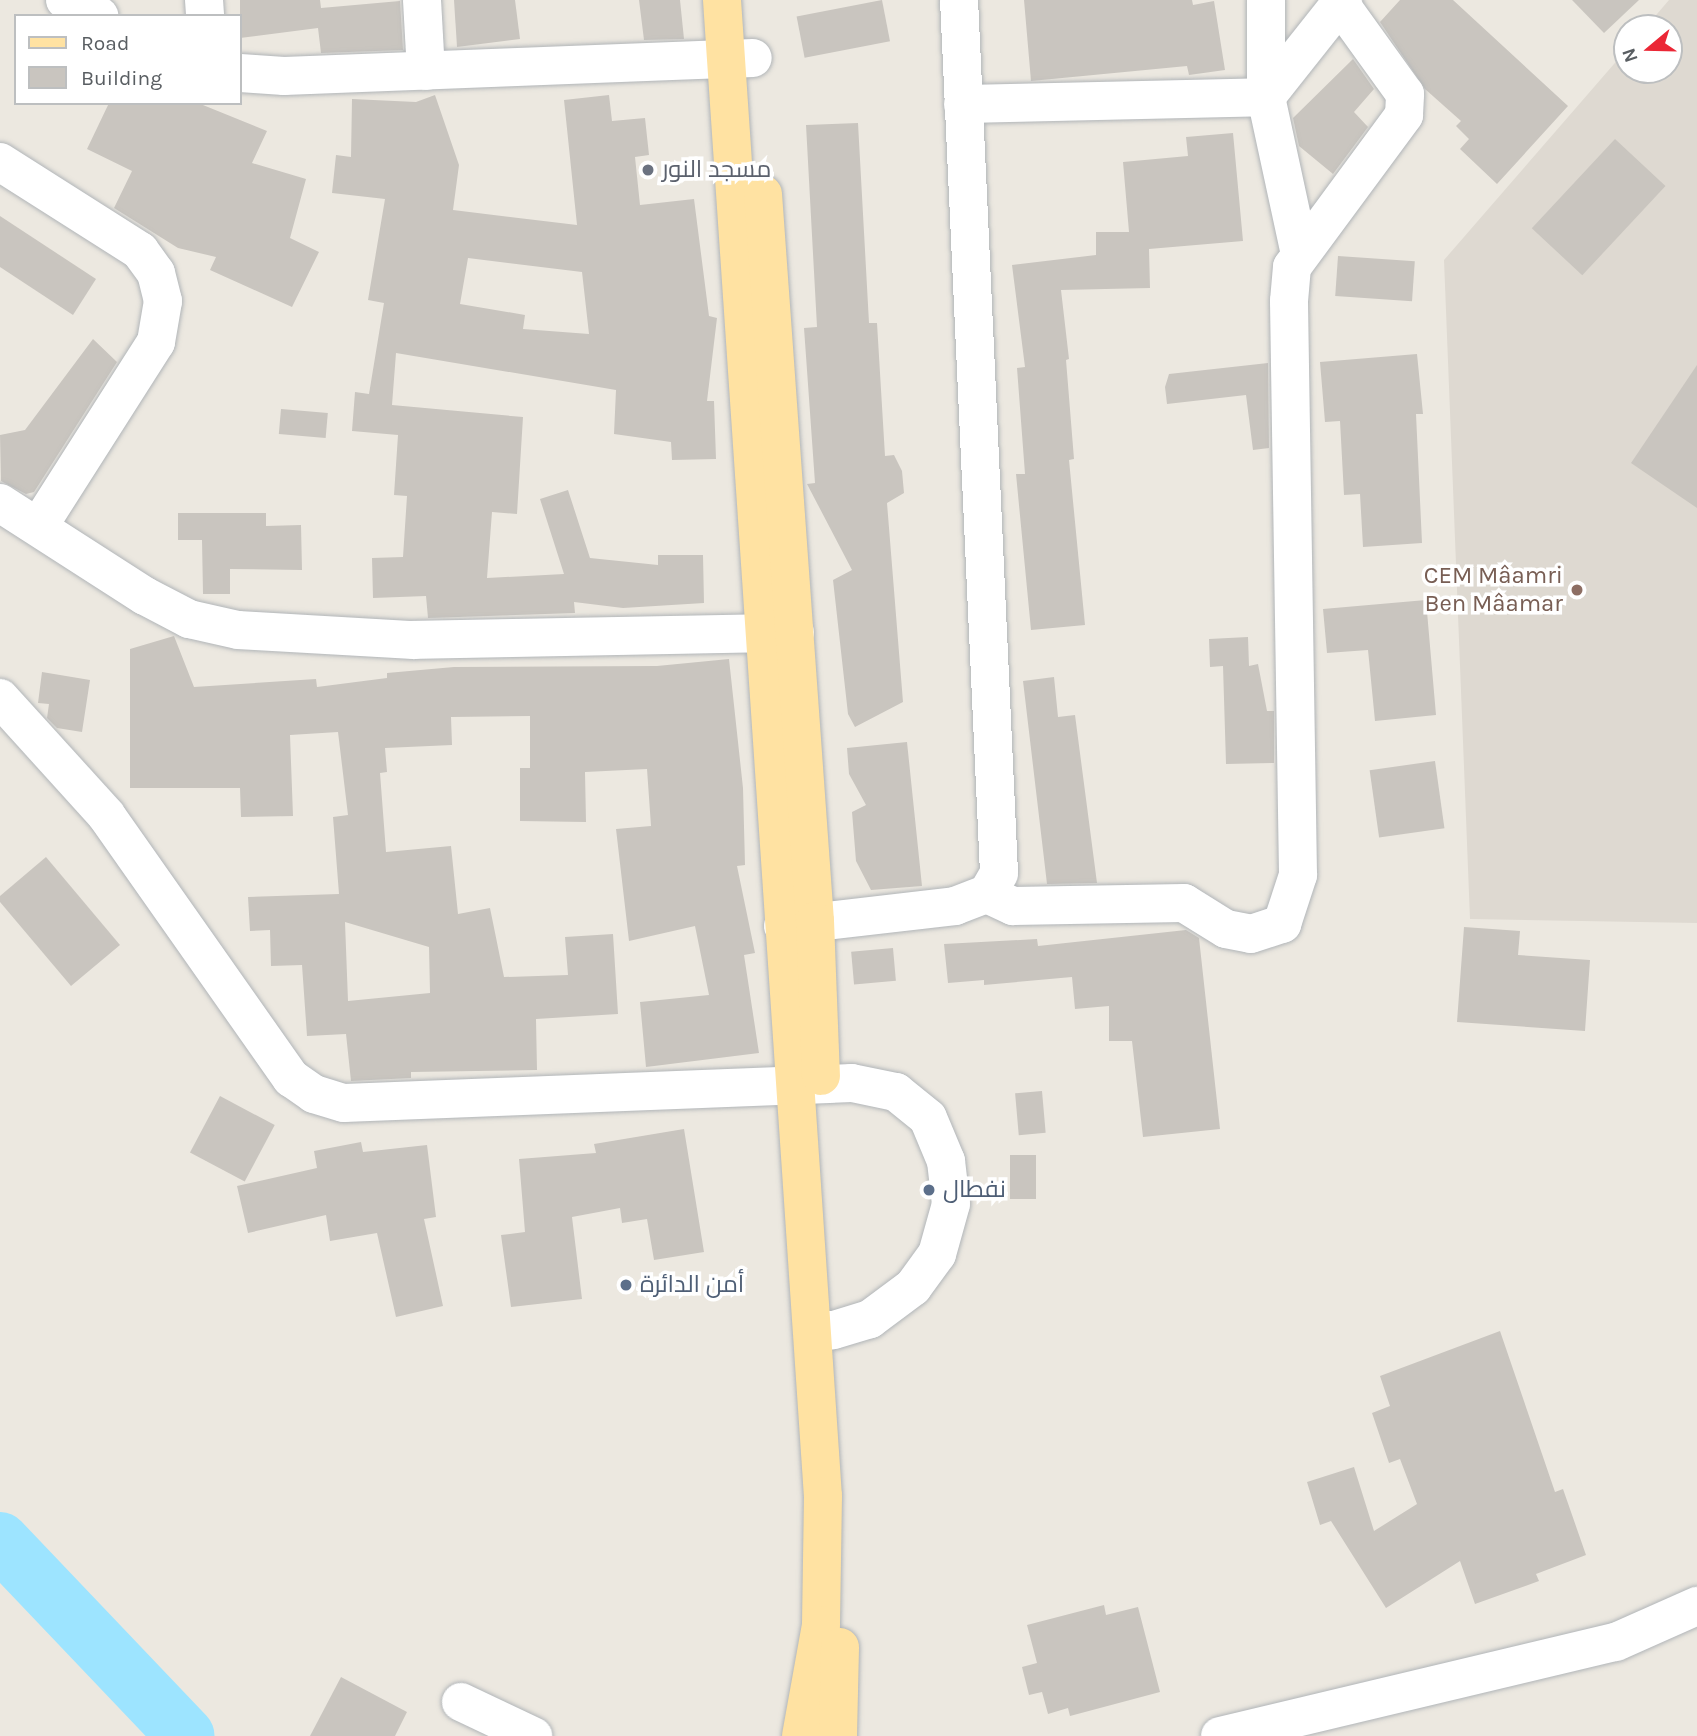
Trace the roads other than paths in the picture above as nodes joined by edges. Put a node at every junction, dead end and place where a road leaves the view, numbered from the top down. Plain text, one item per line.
1 (65, 0) edge
2 (422, 0) edge
3 (722, 0) edge
4 (749, 0) edge
5 (960, 0) edge
6 (1266, 0) edge
7 (1341, 2) edge
8 (95, 14) edge
9 (740, 58) junction
10 (426, 71) junction
11 (242, 73) edge
12 (1266, 97) junction
13 (963, 104) junction
14 (0, 162) edge
15 (1300, 254) junction
16 (0, 503) edge
17 (38, 527) junction
18 (780, 634) junction
19 (0, 698) edge
20 (987, 894) junction
21 (799, 924) junction
22 (809, 1086) junction
23 (823, 1330) junction
24 (831, 1577) junction
25 (1697, 1606) edge
26 (461, 1702) dead end
27 (533, 1736) edge
28 (801, 1736) edge
29 (838, 1736) edge
30 (1220, 1736) edge

1 - 8 street
2 - 10 street
3 - 9 main road
4 - 9 main road
5 - 13 street
6 - 12 street
7 - 12 street
7 - 15 street
9 - 10 street
9 - 18 main road
10 - 11 street
12 - 13 street
12 - 15 street
13 - 20 street
14 - 17 street
15 - 20 street
16 - 17 street
17 - 18 street
18 - 21 main road
19 - 22 street
20 - 21 street
21 - 22 main road
22 - 23 main road
22 - 23 street
23 - 24 main road
24 - 28 main road
24 - 29 main road
25 - 30 street
26 - 27 street

